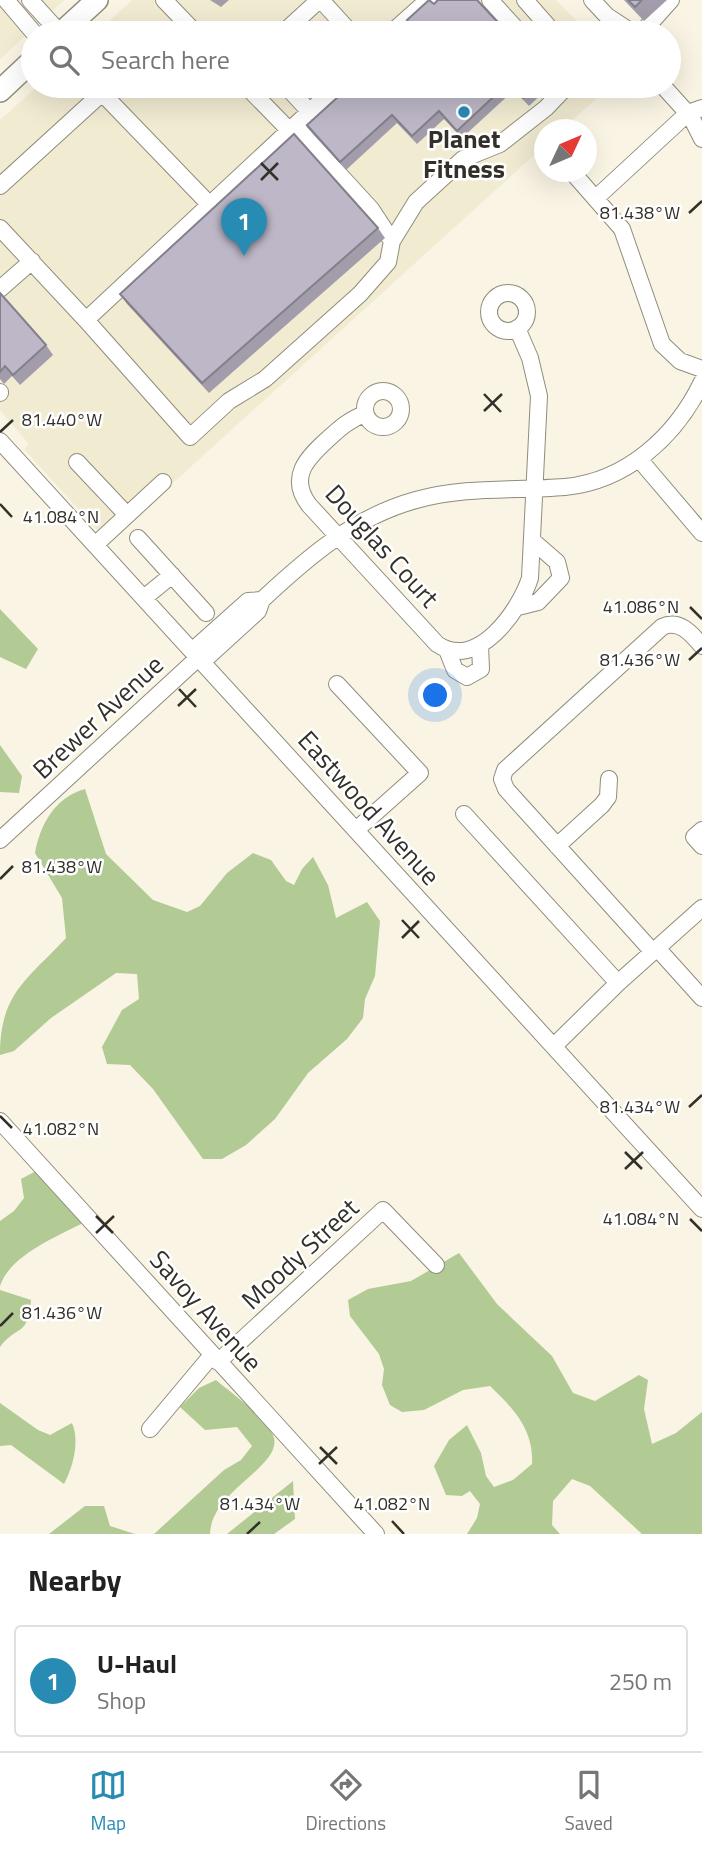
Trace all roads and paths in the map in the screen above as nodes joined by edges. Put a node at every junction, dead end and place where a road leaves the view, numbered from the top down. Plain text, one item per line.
1 (6, 0) edge
2 (30, 0) edge
3 (97, 0) edge
4 (164, 0) edge
5 (320, 0) edge
6 (428, 0) edge
7 (489, 0) edge
8 (524, 0) edge
9 (592, 0) edge
10 (671, 0) edge
11 (24, 21) edge
12 (50, 21) edge
13 (74, 21) edge
14 (180, 21) edge
15 (296, 21) edge
16 (340, 21) edge
17 (404, 21) edge
18 (509, 21) edge
19 (544, 21) edge
20 (615, 21) edge
21 (652, 21) edge
22 (21, 72) edge
23 (0, 92) edge
24 (95, 98) edge
25 (108, 98) edge
26 (259, 98) edge
27 (297, 98) edge
28 (325, 98) edge
29 (556, 98) edge
30 (678, 98) edge
31 (695, 111) edge
32 (310, 112) junction
33 (292, 129) junction
34 (702, 139) edge
35 (581, 182) edge
36 (0, 186) edge
37 (596, 198) junction
38 (209, 205) junction
39 (0, 228) edge
40 (392, 241) junction
41 (28, 257) junction
42 (0, 275) edge
43 (0, 289) edge
44 (86, 320) junction
45 (517, 328) dead end
46 (702, 369) edge
47 (702, 382) edge
48 (365, 414) dead end
49 (0, 441) edge
50 (639, 459) junction
51 (77, 462) dead end
52 (163, 482) dead end
53 (536, 488) junction
54 (127, 515) junction
55 (702, 533) edge
56 (338, 536) junction
57 (138, 538) dead end
58 (534, 542) junction
59 (95, 545) junction
60 (172, 575) junction
61 (144, 598) junction
62 (518, 607) junction
63 (206, 613) dead end
64 (480, 645) junction
65 (702, 646) edge
66 (447, 650) junction
67 (197, 657) junction
68 (338, 684) dead end
69 (609, 779) dead end
70 (464, 814) dead end
71 (356, 830) junction
72 (0, 840) edge
73 (557, 846) junction
74 (702, 908) edge
75 (655, 950) junction
76 (702, 972) edge
77 (618, 983) junction
78 (696, 992) edge
79 (554, 1046) junction
80 (0, 1121) edge
81 (702, 1209) edge
82 (436, 1265) dead end
83 (215, 1358) junction
84 (150, 1429) dead end
85 (376, 1534) edge

1 - 11 street
2 - 12 street
3 - 13 main road
4 - 14 street
5 - 15 street
5 - 16 street
6 - 17 street
7 - 18 street
8 - 19 street
9 - 20 street
10 - 21 street
22 - 23 main road
24 - 36 street
25 - 38 street
26 - 33 street
27 - 32 street
28 - 32 street
29 - 40 street
30 - 31 street
31 - 34 street
31 - 37 street
32 - 33 street
33 - 38 street
33 - 40 street
35 - 37 street
37 - 46 street
38 - 44 street
39 - 41 street
40 - 44 street
41 - 42 street
41 - 43 street
41 - 44 street
45 - 53 street
47 - 50 street, Brewer Avenue
48 - 56 street, Douglas Court
49 - 59 street, Eastwood Avenue
50 - 53 street, Brewer Avenue
50 - 55 street
51 - 54 street
52 - 54 street
53 - 56 street, Brewer Avenue
53 - 58 street
54 - 59 street
56 - 66 street, Douglas Court
56 - 67 street, Brewer Avenue
57 - 60 street
58 - 62 street
58 - 62 street
59 - 61 street, Eastwood Avenue
60 - 61 street
60 - 63 street
61 - 67 street, Eastwood Avenue
62 - 64 street
64 - 66 street
64 - 66 street, Douglas Court
65 - 73 street
67 - 71 street, Eastwood Avenue
67 - 72 street, Brewer Avenue
68 - 71 street
69 - 73 street
70 - 77 street
71 - 79 street, Eastwood Avenue
73 - 75 street
74 - 75 street
75 - 77 street
75 - 78 street
76 - 78 street
77 - 79 street
79 - 81 street, Eastwood Avenue
80 - 83 street, Savoy Avenue
82 - 83 street, Moody Street
83 - 84 street, Moody Street
83 - 85 street, Savoy Avenue

